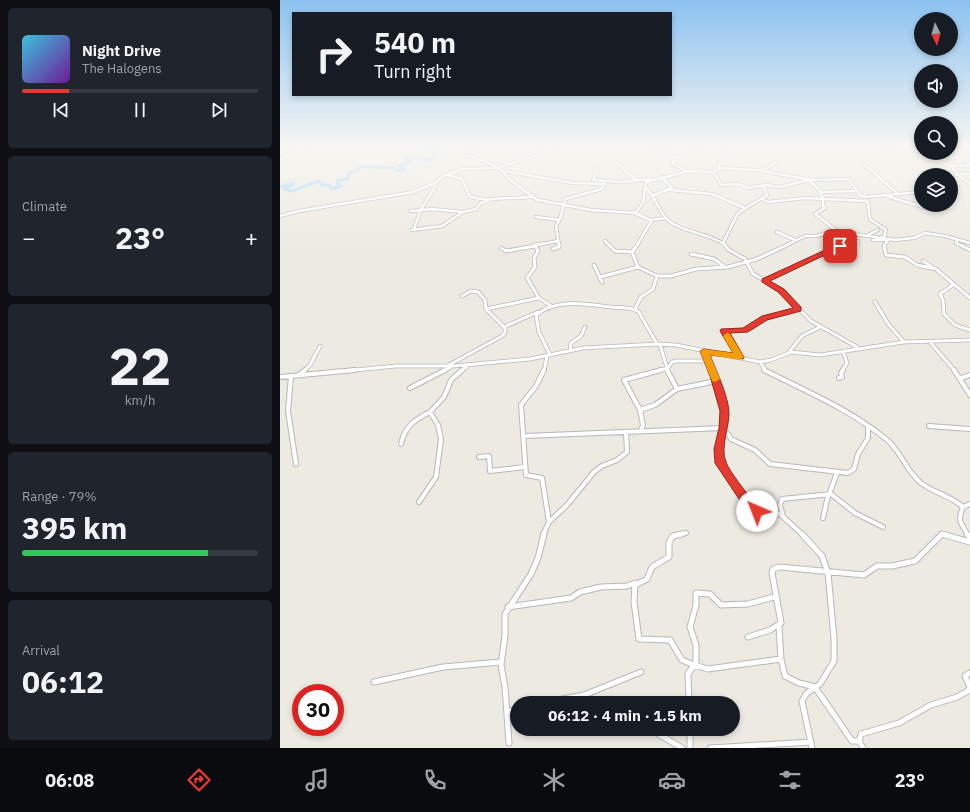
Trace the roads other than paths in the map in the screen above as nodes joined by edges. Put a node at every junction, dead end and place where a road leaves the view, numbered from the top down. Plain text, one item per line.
1 (436, 182) edge
2 (463, 182) edge
3 (514, 182) edge
4 (563, 182) edge
5 (605, 182) joint
6 (646, 182) edge
7 (666, 182) edge
8 (719, 182) edge
9 (803, 182) edge
10 (813, 182) edge
11 (850, 182) edge
12 (885, 182) edge
13 (433, 184) junction
14 (762, 186) junction
15 (646, 188) junction
16 (670, 190) junction
17 (857, 191) junction
18 (821, 192) junction
19 (914, 193) edge
20 (899, 194) junction
21 (885, 195) junction
22 (654, 196) junction
23 (862, 196) junction
24 (531, 197) junction
25 (762, 199) junction
26 (823, 199) junction
27 (488, 200) junction
28 (866, 201) junction
29 (914, 204) edge
30 (563, 206) junction
31 (745, 208) junction
32 (421, 209) junction
33 (410, 211) dead end
34 (463, 212) junction
35 (635, 213) junction
36 (280, 216) edge
37 (536, 217) dead end
38 (666, 218) junction
39 (559, 220) junction
40 (652, 220) junction
41 (837, 230) junction
42 (878, 230) dead end
43 (777, 232) dead end
44 (866, 235) junction
45 (882, 237) junction
46 (795, 240) junction
47 (873, 240) dead end
48 (888, 240) junction
49 (895, 240) junction
50 (957, 240) junction
51 (605, 241) dead end
52 (858, 241) dead end
53 (558, 242) junction
54 (723, 243) junction
55 (970, 243) edge
56 (535, 246) junction
57 (501, 248) dead end
58 (553, 249) dead end
59 (970, 250) edge
60 (632, 252) junction
61 (691, 254) dead end
62 (923, 261) dead end
63 (746, 262) junction
64 (594, 265) dead end
65 (638, 267) junction
66 (725, 267) junction
67 (932, 268) junction
68 (657, 276) junction
69 (600, 277) junction
70 (764, 280) junction
71 (602, 282) dead end
72 (954, 284) junction
73 (462, 296) dead end
74 (539, 298) junction
75 (970, 298) edge
76 (875, 302) dead end
77 (551, 306) junction
78 (486, 309) junction
79 (635, 309) junction
80 (798, 309) junction
81 (539, 312) junction
82 (505, 327) junction
83 (585, 327) dead end
84 (820, 327) junction
85 (970, 330) edge
86 (970, 340) edge
87 (904, 342) junction
88 (930, 342) junction
89 (658, 344) junction
90 (320, 346) dead end
91 (857, 348) junction
92 (570, 351) junction
93 (704, 351) junction
94 (843, 351) junction
95 (789, 352) junction
96 (552, 354) junction
97 (547, 356) junction
98 (740, 357) junction
99 (708, 361) junction
100 (760, 362) junction
101 (469, 364) junction
102 (448, 366) junction
103 (454, 366) junction
104 (666, 368) junction
105 (299, 375) junction
106 (970, 375) edge
107 (291, 376) junction
108 (280, 377) edge
109 (839, 378) dead end
110 (961, 378) junction
111 (716, 381) junction
112 (410, 388) dead end
113 (677, 389) junction
114 (970, 395) edge
115 (640, 410) junction
116 (430, 412) junction
117 (866, 426) junction
118 (930, 426) dead end
119 (641, 430) junction
120 (723, 430) junction
121 (970, 430) edge
122 (626, 432) junction
123 (524, 436) junction
124 (401, 444) dead end
125 (479, 457) dead end
126 (296, 464) dead end
127 (525, 467) junction
128 (837, 473) junction
129 (831, 494) junction
130 (419, 502) dead end
131 (970, 504) edge
132 (963, 507) junction
133 (783, 516) junction
134 (823, 518) dead end
135 (549, 522) junction
136 (883, 527) dead end
137 (686, 533) dead end
138 (970, 538) edge
139 (970, 542) edge
140 (828, 573) junction
141 (636, 585) junction
142 (777, 596) junction
143 (508, 607) junction
144 (779, 626) junction
145 (748, 637) dead end
146 (781, 660) junction
147 (501, 662) junction
148 (694, 665) junction
149 (641, 672) dead end
150 (970, 673) edge
151 (374, 682) dead end
152 (815, 687) junction
153 (579, 696) edge
154 (690, 696) edge
155 (508, 712) joint
156 (662, 736) edge
157 (690, 736) edge
158 (859, 741) junction
159 (510, 743) dead end
160 (812, 745) edge
161 (682, 748) edge
162 (690, 748) edge
163 (710, 748) edge
164 (863, 748) edge

1 - 13 street
2 - 27 street
3 - 24 street
4 - 5 street
5 - 30 street
6 - 15 street
7 - 16 street
8 - 14 street
9 - 14 street
10 - 18 street
11 - 17 street
12 - 20 street
13 - 32 street
13 - 36 street
14 - 25 street
15 - 22 street
15 - 35 street
16 - 22 street
16 - 31 street
17 - 18 street
17 - 23 street
18 - 26 street
19 - 20 street
20 - 21 street
21 - 23 street
21 - 29 street
22 - 38 street
23 - 28 street
24 - 27 street
24 - 30 street
25 - 26 street
25 - 31 street
26 - 28 street
26 - 41 street
27 - 34 street
28 - 45 street
30 - 35 street
30 - 39 street
31 - 54 street
32 - 33 street
32 - 34 street
32 - 34 street
35 - 40 street
37 - 39 street
38 - 40 street
38 - 54 street
39 - 53 street
40 - 60 street
41 - 44 street
41 - 46 street
42 - 44 street
43 - 46 street
44 - 45 street
45 - 49 street
46 - 63 street
47 - 48 street
48 - 49 street
48 - 67 street
49 - 50 street
50 - 55 street
50 - 59 street
51 - 60 street
52 - 70 street
53 - 56 street
53 - 58 street
54 - 63 street
56 - 57 street
56 - 74 street
60 - 65 street
61 - 66 street
62 - 67 street
63 - 66 street
63 - 70 street
64 - 69 street
65 - 68 street
65 - 69 street
66 - 68 street
67 - 72 street
68 - 79 street
69 - 71 street
70 - 80 street
72 - 75 street
72 - 85 street
73 - 78 street
74 - 77 street
74 - 78 street
76 - 87 street
77 - 79 street
77 - 81 street
78 - 82 street
79 - 89 street
80 - 84 street
80 - 98 street
81 - 82 street
81 - 96 street
82 - 102 street
83 - 92 street
84 - 91 street
84 - 95 street
86 - 88 street
87 - 88 street
87 - 91 street
88 - 110 street
89 - 92 street
89 - 93 street
89 - 104 street
90 - 105 street
91 - 94 street
92 - 96 street
93 - 98 street
93 - 99 street
94 - 95 street
94 - 109 street
95 - 100 street
96 - 97 street
97 - 101 street
97 - 123 street
98 - 100 street
99 - 104 street
99 - 111 street
100 - 117 street
101 - 103 street
101 - 116 street
102 - 103 street
102 - 105 street
103 - 112 street
104 - 113 street
104 - 115 street
105 - 107 street
106 - 110 street
107 - 108 street
107 - 126 street
110 - 114 street
111 - 113 street
111 - 120 street
113 - 115 street
115 - 119 street
116 - 124 street
116 - 130 street
117 - 128 street
117 - 132 street
118 - 121 street
119 - 120 street
119 - 122 street
120 - 128 street
120 - 133 street
122 - 123 street
122 - 135 street
123 - 127 street
125 - 127 street
127 - 135 street
128 - 129 street
129 - 133 street
129 - 134 street
129 - 136 street
131 - 132 street
132 - 138 street
133 - 140 street
135 - 143 street
137 - 141 street
139 - 140 street
140 - 142 street
140 - 152 street
141 - 143 street
141 - 148 street
142 - 144 street
142 - 148 street
143 - 147 street
144 - 145 street
144 - 146 street
146 - 148 street
146 - 152 street
147 - 151 street
147 - 155 street
148 - 154 street
149 - 153 street
150 - 158 street
152 - 158 street
152 - 160 street
155 - 159 street
156 - 161 street
157 - 162 street
158 - 164 street
160 - 163 street

